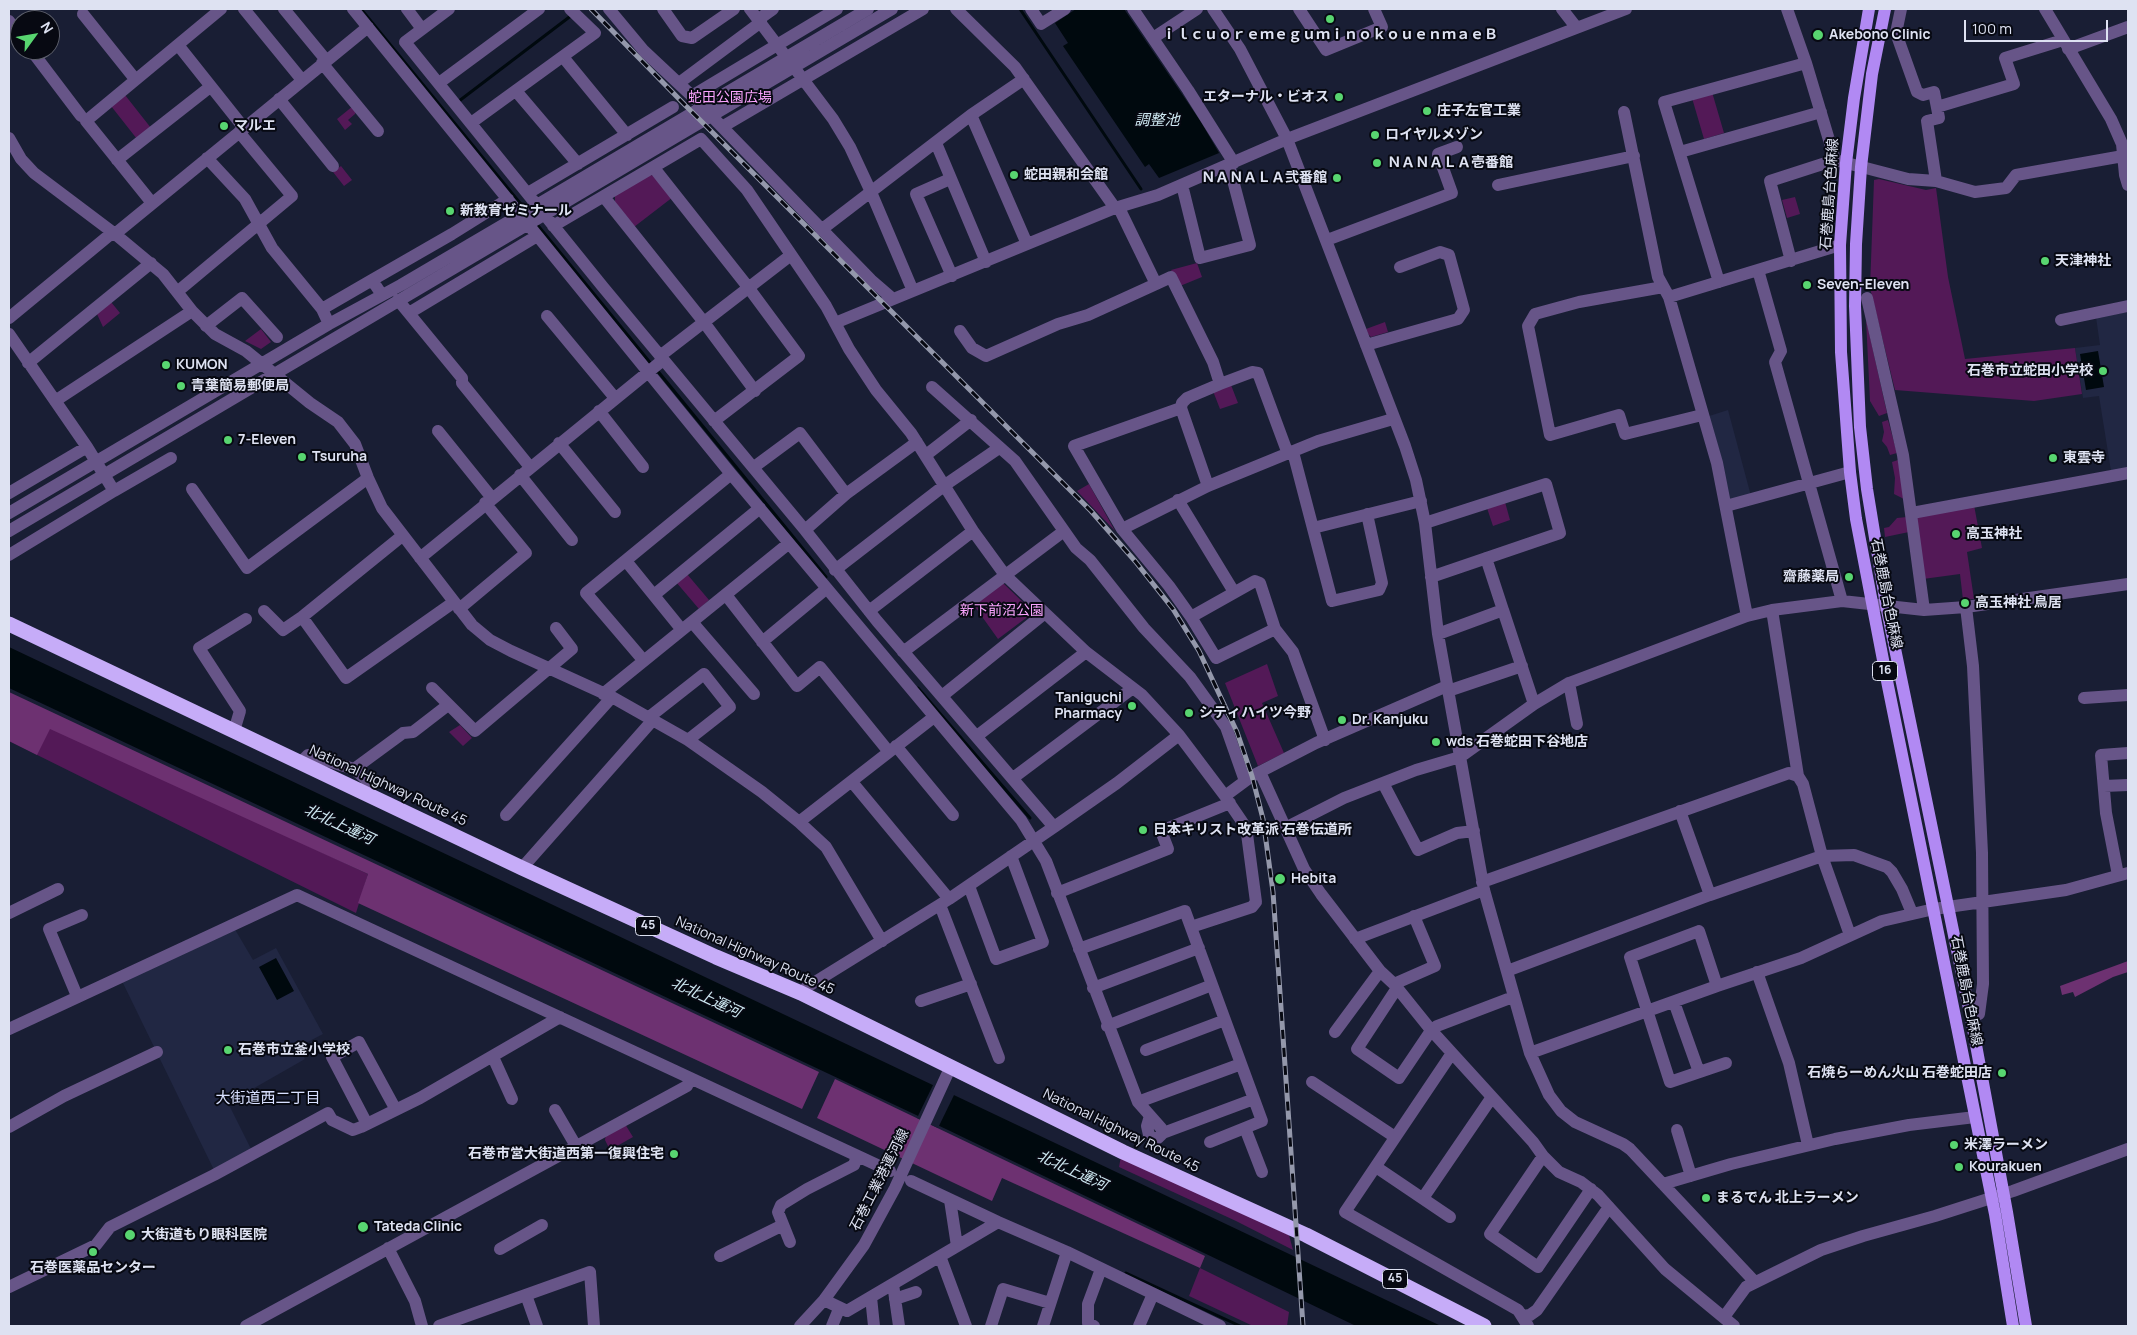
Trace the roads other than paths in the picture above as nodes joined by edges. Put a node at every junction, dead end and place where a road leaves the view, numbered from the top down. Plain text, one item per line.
1 (221, 9) edge
2 (244, 9) edge
3 (284, 9) edge
4 (353, 9) edge
5 (407, 9) edge
6 (449, 9) edge
7 (539, 9) edge
8 (570, 9) edge
9 (610, 9) edge
10 (663, 9) edge
11 (734, 9) edge
12 (750, 9) edge
13 (773, 9) edge
14 (837, 9) edge
15 (868, 9) edge
16 (892, 9) edge
17 (924, 9) edge
18 (956, 9) edge
19 (1031, 9) edge
20 (1065, 9) edge
21 (1133, 9) edge
22 (1197, 9) edge
23 (1213, 9) edge
24 (1299, 9) edge
25 (1374, 9) edge
26 (1562, 9) edge
27 (1626, 9) edge
28 (1787, 9) edge
29 (1869, 9) edge
30 (1885, 9) edge
31 (1901, 9) edge
32 (2045, 9) edge
33 (83, 14) dead end
34 (760, 21) junction
35 (368, 27) junction
36 (1576, 27) junction
37 (2128, 27) edge
38 (422, 29) junction
39 (1153, 38) junction
40 (2066, 44) junction
41 (178, 45) junction
42 (778, 45) junction
43 (562, 57) junction
44 (800, 57) junction
45 (39, 60) edge
46 (324, 62) junction
47 (1806, 63) junction
48 (413, 69) junction
49 (803, 79) junction
50 (135, 80) junction
51 (302, 80) junction
52 (1024, 80) junction
53 (439, 83) junction
54 (679, 83) junction
55 (210, 87) junction
56 (516, 91) junction
57 (692, 96) junction
58 (279, 99) junction
59 (673, 107) dead end
60 (1937, 107) junction
61 (1624, 112) dead end
62 (1821, 112) junction
63 (971, 115) junction
64 (81, 116) dead end
65 (471, 124) junction
66 (722, 127) junction
67 (242, 130) junction
68 (378, 130) dead end
69 (2123, 133) edge
70 (627, 135) junction
71 (9, 138) edge
72 (1287, 139) junction
73 (936, 143) junction
74 (1457, 147) dead end
75 (1680, 152) junction
76 (1634, 156) junction
77 (2123, 156) junction
78 (207, 158) junction
79 (118, 160) junction
80 (1840, 161) junction
81 (578, 164) junction
82 (1231, 164) junction
83 (334, 166) dead end
84 (1861, 167) junction
85 (654, 168) junction
86 (950, 179) junction
87 (1936, 181) junction
88 (1182, 185) junction
89 (1498, 185) dead end
90 (2128, 185) edge
91 (872, 192) junction
92 (528, 193) junction
93 (604, 197) junction
94 (508, 199) junction
95 (152, 203) junction
96 (1117, 208) junction
97 (258, 225) junction
98 (514, 225) junction
99 (553, 226) junction
100 (821, 230) junction
101 (114, 233) junction
102 (538, 236) junction
103 (1327, 240) junction
104 (1027, 244) junction
105 (1840, 245) junction
106 (791, 255) junction
107 (1791, 261) junction
108 (986, 262) junction
109 (151, 263) junction
110 (1400, 267) dead end
111 (1758, 270) junction
112 (952, 276) junction
113 (372, 280) junction
114 (1719, 282) junction
115 (1156, 284) junction
116 (748, 287) junction
117 (913, 291) junction
118 (177, 292) junction
119 (1666, 292) junction
120 (382, 295) junction
121 (1866, 298) dead end
122 (893, 299) junction
123 (398, 300) junction
124 (2128, 306) edge
125 (322, 309) junction
126 (192, 311) junction
127 (409, 313) junction
128 (547, 316) dead end
129 (9, 318) edge
130 (2060, 320) dead end
131 (703, 321) junction
132 (835, 322) junction
133 (329, 324) junction
134 (206, 326) junction
135 (960, 331) dead end
136 (9, 334) edge
137 (277, 337) dead end
138 (1366, 345) junction
139 (28, 363) junction
140 (262, 364) junction
141 (657, 364) junction
142 (275, 374) junction
143 (1220, 384) junction
144 (932, 386) dead end
145 (755, 391) junction
146 (615, 398) junction
147 (55, 401) junction
148 (1181, 408) junction
149 (599, 411) junction
150 (1702, 415) junction
151 (1393, 419) junction
152 (971, 420) junction
153 (714, 421) junction
154 (438, 431) dead end
155 (917, 442) junction
156 (559, 443) junction
157 (87, 446) junction
158 (999, 448) junction
159 (1291, 453) junction
160 (926, 455) junction
161 (171, 458) dead end
162 (97, 462) junction
163 (530, 467) junction
164 (643, 467) dead end
165 (754, 467) junction
166 (1850, 472) junction
167 (2128, 473) edge
168 (731, 474) junction
169 (105, 475) junction
170 (520, 476) junction
171 (368, 478) junction
172 (1810, 482) junction
173 (945, 485) junction
174 (1208, 486) junction
175 (192, 489) dead end
176 (114, 491) junction
177 (9, 492) edge
178 (846, 494) junction
179 (489, 500) junction
180 (1178, 500) junction
181 (1421, 501) junction
182 (1726, 506) junction
183 (760, 508) junction
184 (615, 512) dead end
185 (9, 513) edge
186 (1912, 513) junction
187 (1367, 514) junction
188 (1425, 523) junction
189 (1313, 528) junction
190 (1122, 529) junction
191 (805, 530) junction
192 (973, 530) junction
193 (9, 531) edge
194 (1064, 531) junction
195 (402, 536) junction
196 (572, 540) dead end
197 (788, 544) junction
198 (9, 555) edge
199 (420, 558) junction
200 (1486, 558) junction
201 (626, 560) junction
202 (835, 570) junction
203 (1004, 575) junction
204 (1431, 577) junction
205 (2128, 584) edge
206 (826, 589) junction
207 (1234, 592) junction
208 (726, 594) junction
209 (654, 595) junction
210 (1842, 601) junction
211 (1872, 604) junction
212 (456, 605) junction
213 (1886, 605) junction
214 (1966, 607) junction
215 (1503, 610) junction
216 (1772, 610) junction
217 (1924, 610) junction
218 (264, 611) dead end
219 (869, 611) junction
220 (1045, 613) junction
221 (1191, 616) junction
222 (1747, 616) junction
223 (302, 617) junction
224 (246, 619) dead end
225 (9, 624) edge
226 (687, 626) junction
227 (556, 628) dead end
228 (1275, 629) junction
229 (1438, 634) junction
230 (762, 642) junction
231 (903, 652) junction
232 (1086, 652) junction
233 (644, 661) junction
234 (1522, 666) junction
235 (548, 670) junction
236 (1569, 683) junction
237 (432, 688) dead end
238 (1133, 688) junction
239 (1447, 688) junction
240 (754, 694) dead end
241 (608, 695) junction
242 (2128, 695) edge
243 (942, 696) junction
244 (2084, 698) dead end
245 (1534, 704) junction
246 (448, 705) junction
247 (934, 717) junction
248 (650, 720) junction
249 (1577, 724) dead end
250 (234, 732) junction
251 (1179, 735) junction
252 (977, 736) junction
253 (688, 740) junction
254 (1325, 740) junction
255 (892, 749) junction
256 (2128, 753) edge
257 (1460, 757) junction
258 (300, 763) junction
259 (354, 769) junction
260 (1260, 772) junction
261 (1798, 776) junction
262 (1013, 778) junction
263 (1245, 781) junction
264 (852, 782) junction
265 (1383, 783) junction
266 (2128, 785) edge
267 (2104, 786) junction
268 (363, 792) junction
269 (1227, 799) junction
270 (1680, 811) junction
271 (506, 814) dead end
272 (952, 815) dead end
273 (800, 822) junction
274 (1054, 827) junction
275 (1285, 828) junction
276 (1474, 831) junction
277 (1034, 841) junction
278 (1011, 856) junction
279 (1822, 856) junction
280 (522, 868) junction
281 (2123, 874) edge
282 (969, 886) junction
283 (1483, 886) junction
284 (58, 889) dead end
285 (1057, 892) junction
286 (1710, 895) junction
287 (944, 902) junction
288 (1984, 903) junction
289 (1949, 907) junction
290 (1934, 909) junction
291 (9, 913) edge
292 (1912, 913) junction
293 (82, 914) dead end
294 (1414, 916) junction
295 (1192, 927) junction
296 (1850, 935) junction
297 (1355, 939) junction
298 (882, 941) junction
299 (1199, 948) junction
300 (1079, 949) junction
301 (1380, 971) junction
302 (1507, 971) junction
303 (1757, 972) junction
304 (971, 984) junction
305 (1212, 985) junction
306 (1396, 986) junction
307 (1717, 986) junction
308 (1093, 988) junction
309 (801, 993) junction
310 (77, 996) junction
311 (1513, 997) junction
312 (921, 1001) dead end
313 (1674, 1002) junction
314 (1648, 1011) junction
315 (1979, 1014) dead end
316 (560, 1017) junction
317 (1225, 1020) junction
318 (1108, 1026) junction
319 (9, 1029) edge
320 (1431, 1030) junction
321 (1335, 1032) dead end
322 (1146, 1050) dead end
323 (157, 1052) dead end
324 (1452, 1053) junction
325 (1530, 1054) junction
326 (492, 1057) junction
327 (999, 1058) dead end
328 (1726, 1063) dead end
329 (1241, 1064) junction
330 (951, 1066) junction
331 (1699, 1072) junction
332 (690, 1079) junction
333 (1312, 1082) dead end
334 (1492, 1097) junction
335 (512, 1099) dead end
336 (1254, 1099) junction
337 (1138, 1102) junction
338 (396, 1110) junction
339 (555, 1110) dead end
340 (1975, 1117) junction
341 (367, 1124) junction
342 (9, 1127) edge
343 (1245, 1128) junction
344 (1677, 1130) dead end
345 (1395, 1138) junction
346 (1210, 1142) dead end
347 (1808, 1145) junction
348 (576, 1146) junction
349 (2128, 1149) edge
350 (857, 1156) junction
351 (1543, 1156) junction
352 (1376, 1167) junction
353 (890, 1171) dead end
354 (1262, 1172) dead end
355 (1691, 1176) junction
356 (911, 1181) dead end
357 (1663, 1184) junction
358 (1591, 1189) junction
359 (1998, 1196) junction
360 (1423, 1198) junction
361 (950, 1200) junction
362 (1609, 1207) junction
363 (1450, 1217) dead end
364 (998, 1222) junction
365 (542, 1225) dead end
366 (783, 1225) junction
367 (790, 1242) dead end
368 (957, 1246) junction
369 (388, 1248) junction
370 (500, 1249) dead end
371 (1067, 1252) junction
372 (720, 1256) dead end
373 (940, 1256) junction
374 (1101, 1269) junction
375 (1754, 1282) junction
376 (893, 1284) junction
377 (9, 1286) edge
378 (916, 1292) dead end
379 (1153, 1294) junction
380 (526, 1295) junction
381 (871, 1297) junction
382 (895, 1299) junction
383 (824, 1300) junction
384 (1050, 1303) junction
385 (839, 1309) junction
386 (1724, 1317) junction
387 (1525, 1321) edge
388 (246, 1326) edge
389 (422, 1326) edge
390 (439, 1326) edge
391 (537, 1326) edge
392 (594, 1326) edge
393 (800, 1326) edge
394 (832, 1326) edge
395 (874, 1326) edge
396 (899, 1326) edge
397 (966, 1326) edge
398 (991, 1326) edge
399 (1042, 1326) edge
400 (1094, 1326) edge
401 (1139, 1326) edge
402 (1220, 1326) edge
403 (1484, 1326) edge
404 (1734, 1326) edge
405 (2013, 1326) edge
406 (2026, 1326) edge

1 - 41 street
2 - 51 street
3 - 46 street
4 - 35 street
5 - 38 street
6 - 38 street
7 - 53 street
8 - 43 street
9 - 54 street
10 - 11 street
12 - 34 street
13 - 34 street
14 - 42 street
15 - 44 street
16 - 44 street
17 - 49 street
18 - 52 street
19 - 20 street
21 - 39 street
22 - 39 street
23 - 72 street
24 - 25 street
26 - 36 street
27 - 36 street
28 - 47 street
29 - 80 main road, 石巻鹿島台色麻線 / 16
30 - 84 main road, 石巻鹿島台色麻線 / 16
31 - 60 street
32 - 40 street
33 - 50 street
34 - 42 street
34 - 54 street
35 - 46 street
35 - 48 street
36 - 72 street
37 - 40 street
38 - 48 street
39 - 82 street
40 - 60 street
40 - 69 street
41 - 50 street
41 - 55 street
42 - 49 street
42 - 57 street
43 - 56 street
43 - 70 street
44 - 98 street
45 - 64 street
46 - 51 street
46 - 68 street
47 - 62 street
47 - 75 street
48 - 53 street
48 - 94 street
49 - 66 street
49 - 91 street
50 - 79 street
51 - 58 street
52 - 63 street
52 - 96 street
53 - 65 street
54 - 57 street
55 - 67 street
55 - 79 street
56 - 65 street
56 - 81 street
57 - 66 street
58 - 67 street
58 - 83 street
59 - 70 street
60 - 87 street
61 - 76 street
62 - 75 street
62 - 80 street
63 - 73 street
63 - 104 street
65 - 92 street
66 - 100 street
67 - 78 street
67 - 97 street
69 - 77 street
70 - 81 street
71 - 101 street
72 - 82 street
72 - 103 street
73 - 86 street
73 - 91 street
74 - 103 street
75 - 114 street
76 - 89 street
76 - 119 street
77 - 87 street
77 - 90 street
78 - 95 street
78 - 97 street
79 - 95 street
80 - 84 street
80 - 105 main road, 石巻鹿島台色麻線 / 16
80 - 107 street
81 - 92 street
82 - 88 street
82 - 88 street
84 - 87 street
84 - 213 main road, 石巻鹿島台色麻線 / 16
85 - 93 street
85 - 106 street
85 - 116 street
86 - 108 street
86 - 112 street
88 - 96 street
91 - 100 street
91 - 117 street
92 - 99 street
93 - 99 street
93 - 131 street
94 - 102 street
94 - 113 street
95 - 101 street
96 - 104 street
96 - 115 street
97 - 118 street
97 - 125 street
98 - 120 street
98 - 123 street
99 - 141 street
100 - 122 street
101 - 109 street
101 - 129 street
102 - 127 street
102 - 141 street
103 - 138 street
104 - 108 street
105 - 107 street
105 - 166 main road, 石巻鹿島台色麻線 / 16
106 - 116 street
106 - 132 street
107 - 111 street
108 - 112 street
109 - 118 street
109 - 139 street
110 - 138 street
111 - 114 street
111 - 172 street
112 - 117 street
113 - 120 street
113 - 125 street
114 - 119 street
115 - 135 street
115 - 143 street
116 - 131 street
116 - 145 street
117 - 122 street
118 - 126 street
119 - 150 street
119 - 150 street
120 - 133 street
121 - 186 street
122 - 132 street
123 - 127 street
123 - 142 street
124 - 130 street
125 - 133 street
126 - 134 street
126 - 147 street
127 - 163 street
128 - 146 street
131 - 141 street
131 - 145 street
132 - 155 street
133 - 140 street
134 - 137 street
134 - 140 street
136 - 139 street
138 - 151 street
139 - 147 street
140 - 142 street
140 - 162 street
141 - 146 street
141 - 153 street
141 - 168 street
142 - 169 street
142 - 171 street
143 - 148 street
143 - 159 street
144 - 152 street
145 - 153 street
146 - 149 street
147 - 157 street
148 - 174 street
148 - 190 street
149 - 156 street
149 - 164 street
150 - 182 street
151 - 159 street
151 - 181 street
152 - 158 street
152 - 160 street
153 - 165 street
154 - 179 street
155 - 160 street
155 - 178 street
156 - 163 street
156 - 184 street
157 - 162 street
157 - 177 street
158 - 173 street
158 - 194 street
159 - 174 street
159 - 189 street
160 - 173 street
161 - 176 street
162 - 169 street
162 - 185 street
163 - 170 street
165 - 178 street
165 - 191 street
166 - 172 street
166 - 211 main road, 石巻鹿島台色麻線 / 16
167 - 186 street
168 - 183 street
168 - 201 street
169 - 176 street
169 - 193 street
170 - 179 street
170 - 196 street
171 - 175 street
171 - 195 street
172 - 182 street
172 - 210 street
173 - 192 street
173 - 202 street
174 - 180 street
176 - 198 street
178 - 191 street
179 - 199 street
179 - 212 street
180 - 190 street
180 - 207 street
181 - 187 street
181 - 188 street
182 - 222 street
183 - 197 street
183 - 209 street
186 - 217 street
187 - 189 street
187 - 189 street
188 - 200 street
188 - 204 street
190 - 221 street
191 - 202 street
192 - 203 street
192 - 219 street
194 - 203 street
194 - 263 street
195 - 199 street
195 - 223 street
197 - 206 street
197 - 208 street
199 - 212 street
200 - 204 street
200 - 215 street
201 - 209 street
201 - 233 street
202 - 219 street
203 - 220 street
203 - 231 street
204 - 229 street
205 - 214 street
206 - 230 street
206 - 247 street
207 - 221 street
207 - 228 street
208 - 226 street
208 - 230 street
209 - 226 street
210 - 211 street
210 - 216 street
211 - 213 street
211 - 290 main road, 石巻鹿島台色麻線 / 16
212 - 223 street
212 - 235 street
213 - 217 street
213 - 289 main road, 石巻鹿島台色麻線 / 16
214 - 217 street
214 - 288 street
215 - 229 street
215 - 234 street
216 - 222 street
216 - 261 street
218 - 223 street
219 - 231 street
220 - 232 street
220 - 243 street
221 - 228 street
222 - 236 street
224 - 250 street
225 - 250 highway, National Highway Route 45 / 45
226 - 233 street
226 - 240 street
227 - 235 street
228 - 254 street
229 - 239 street
230 - 255 street
231 - 243 street
232 - 238 street
232 - 252 street
233 - 241 street
234 - 239 street
234 - 245 street
235 - 241 street
235 - 246 street
236 - 245 street
236 - 249 street
237 - 246 street
238 - 251 street
238 - 262 street
239 - 254 street
239 - 257 street
241 - 248 street
241 - 271 street
242 - 244 street
243 - 252 street
245 - 257 street
246 - 259 street
247 - 255 street
247 - 277 street
248 - 253 street
248 - 253 street
248 - 280 street
250 - 258 highway, National Highway Route 45 / 45
251 - 269 street
251 - 274 street
252 - 262 street
253 - 273 street
254 - 260 street
255 - 264 street
255 - 272 street
256 - 267 street
257 - 265 street
257 - 276 street
258 - 259 street
258 - 268 highway, National Highway Route 45 / 45
259 - 268 street
260 - 263 street
260 - 275 street
261 - 270 street
261 - 279 street
262 - 274 street
263 - 269 street
264 - 273 street
264 - 287 street
265 - 275 street
265 - 276 street
266 - 267 street
267 - 281 street
268 - 280 highway, National Highway Route 45 / 45
269 - 285 street
269 - 295 street
270 - 283 street
270 - 286 street
273 - 298 street
274 - 277 street
275 - 297 street
276 - 283 street
277 - 278 street
277 - 285 street
278 - 282 street
278 - 282 street
279 - 286 street
279 - 292 street
279 - 296 street
280 - 309 highway, National Highway Route 45 / 45
281 - 288 street
282 - 287 street
283 - 294 street
283 - 302 street
284 - 291 street
285 - 300 street
286 - 302 street
287 - 298 street
287 - 304 street
288 - 289 street
288 - 315 street
289 - 290 street
289 - 359 main road, 石巻鹿島台色麻線 / 16
290 - 292 street
290 - 340 main road, 石巻鹿島台色麻線 / 16
292 - 296 street
293 - 310 street
294 - 297 street
294 - 306 street
295 - 299 street
295 - 300 street
296 - 303 street
297 - 301 street
298 - 309 street
299 - 305 street
299 - 308 street
300 - 308 street
301 - 306 street
301 - 321 street
302 - 311 street
303 - 307 street
303 - 347 street
304 - 312 street
304 - 327 street
305 - 317 street
305 - 318 street
306 - 320 street
306 - 320 street
307 - 313 street
307 - 314 street
308 - 318 street
309 - 330 highway, National Highway Route 45 / 45
310 - 316 street
310 - 319 street
311 - 320 street
311 - 325 street
313 - 314 street
313 - 331 street
314 - 325 street
314 - 331 street
316 - 326 street
316 - 332 street
317 - 322 street
317 - 329 street
318 - 337 street
320 - 324 street
323 - 342 street
324 - 334 street
324 - 345 street
325 - 357 street
326 - 335 street
326 - 338 street
328 - 331 street
329 - 336 street
329 - 337 street
330 - 383 street, 石巻工業港運河線
330 - 403 highway, National Highway Route 45 / 45
332 - 348 street
332 - 350 street
333 - 345 street
334 - 351 street
334 - 360 street
336 - 337 street
336 - 343 street
338 - 341 street
338 - 341 street
339 - 348 street
340 - 347 street
340 - 359 main road, 石巻鹿島台色麻線 / 16
341 - 377 street
343 - 346 street
343 - 354 street
344 - 355 street
345 - 352 street
347 - 355 street
348 - 369 street
349 - 359 street
350 - 353 street
350 - 366 street
351 - 358 street
351 - 358 street
352 - 360 street
352 - 387 street
355 - 357 street
356 - 361 street
357 - 375 street
358 - 362 street
359 - 375 street
359 - 405 main road, 石巻鹿島台色麻線 / 16
359 - 406 main road, 石巻鹿島台色麻線 / 16
360 - 363 street
361 - 364 street
361 - 368 street
362 - 386 street
362 - 387 street
364 - 368 street
364 - 371 street
365 - 370 street
366 - 367 street
366 - 372 street
368 - 373 street
369 - 388 street
369 - 389 street
371 - 374 street
371 - 384 street
373 - 376 street
373 - 397 street
374 - 379 street
374 - 400 street
375 - 386 street
376 - 381 street
376 - 382 street
378 - 382 street
379 - 401 street
379 - 402 street
380 - 390 street
380 - 391 street
380 - 392 street
381 - 385 street
381 - 395 street
382 - 396 street
383 - 385 street
383 - 393 street, 石巻工業港運河線
384 - 398 street
384 - 399 street
385 - 394 street
386 - 404 street

